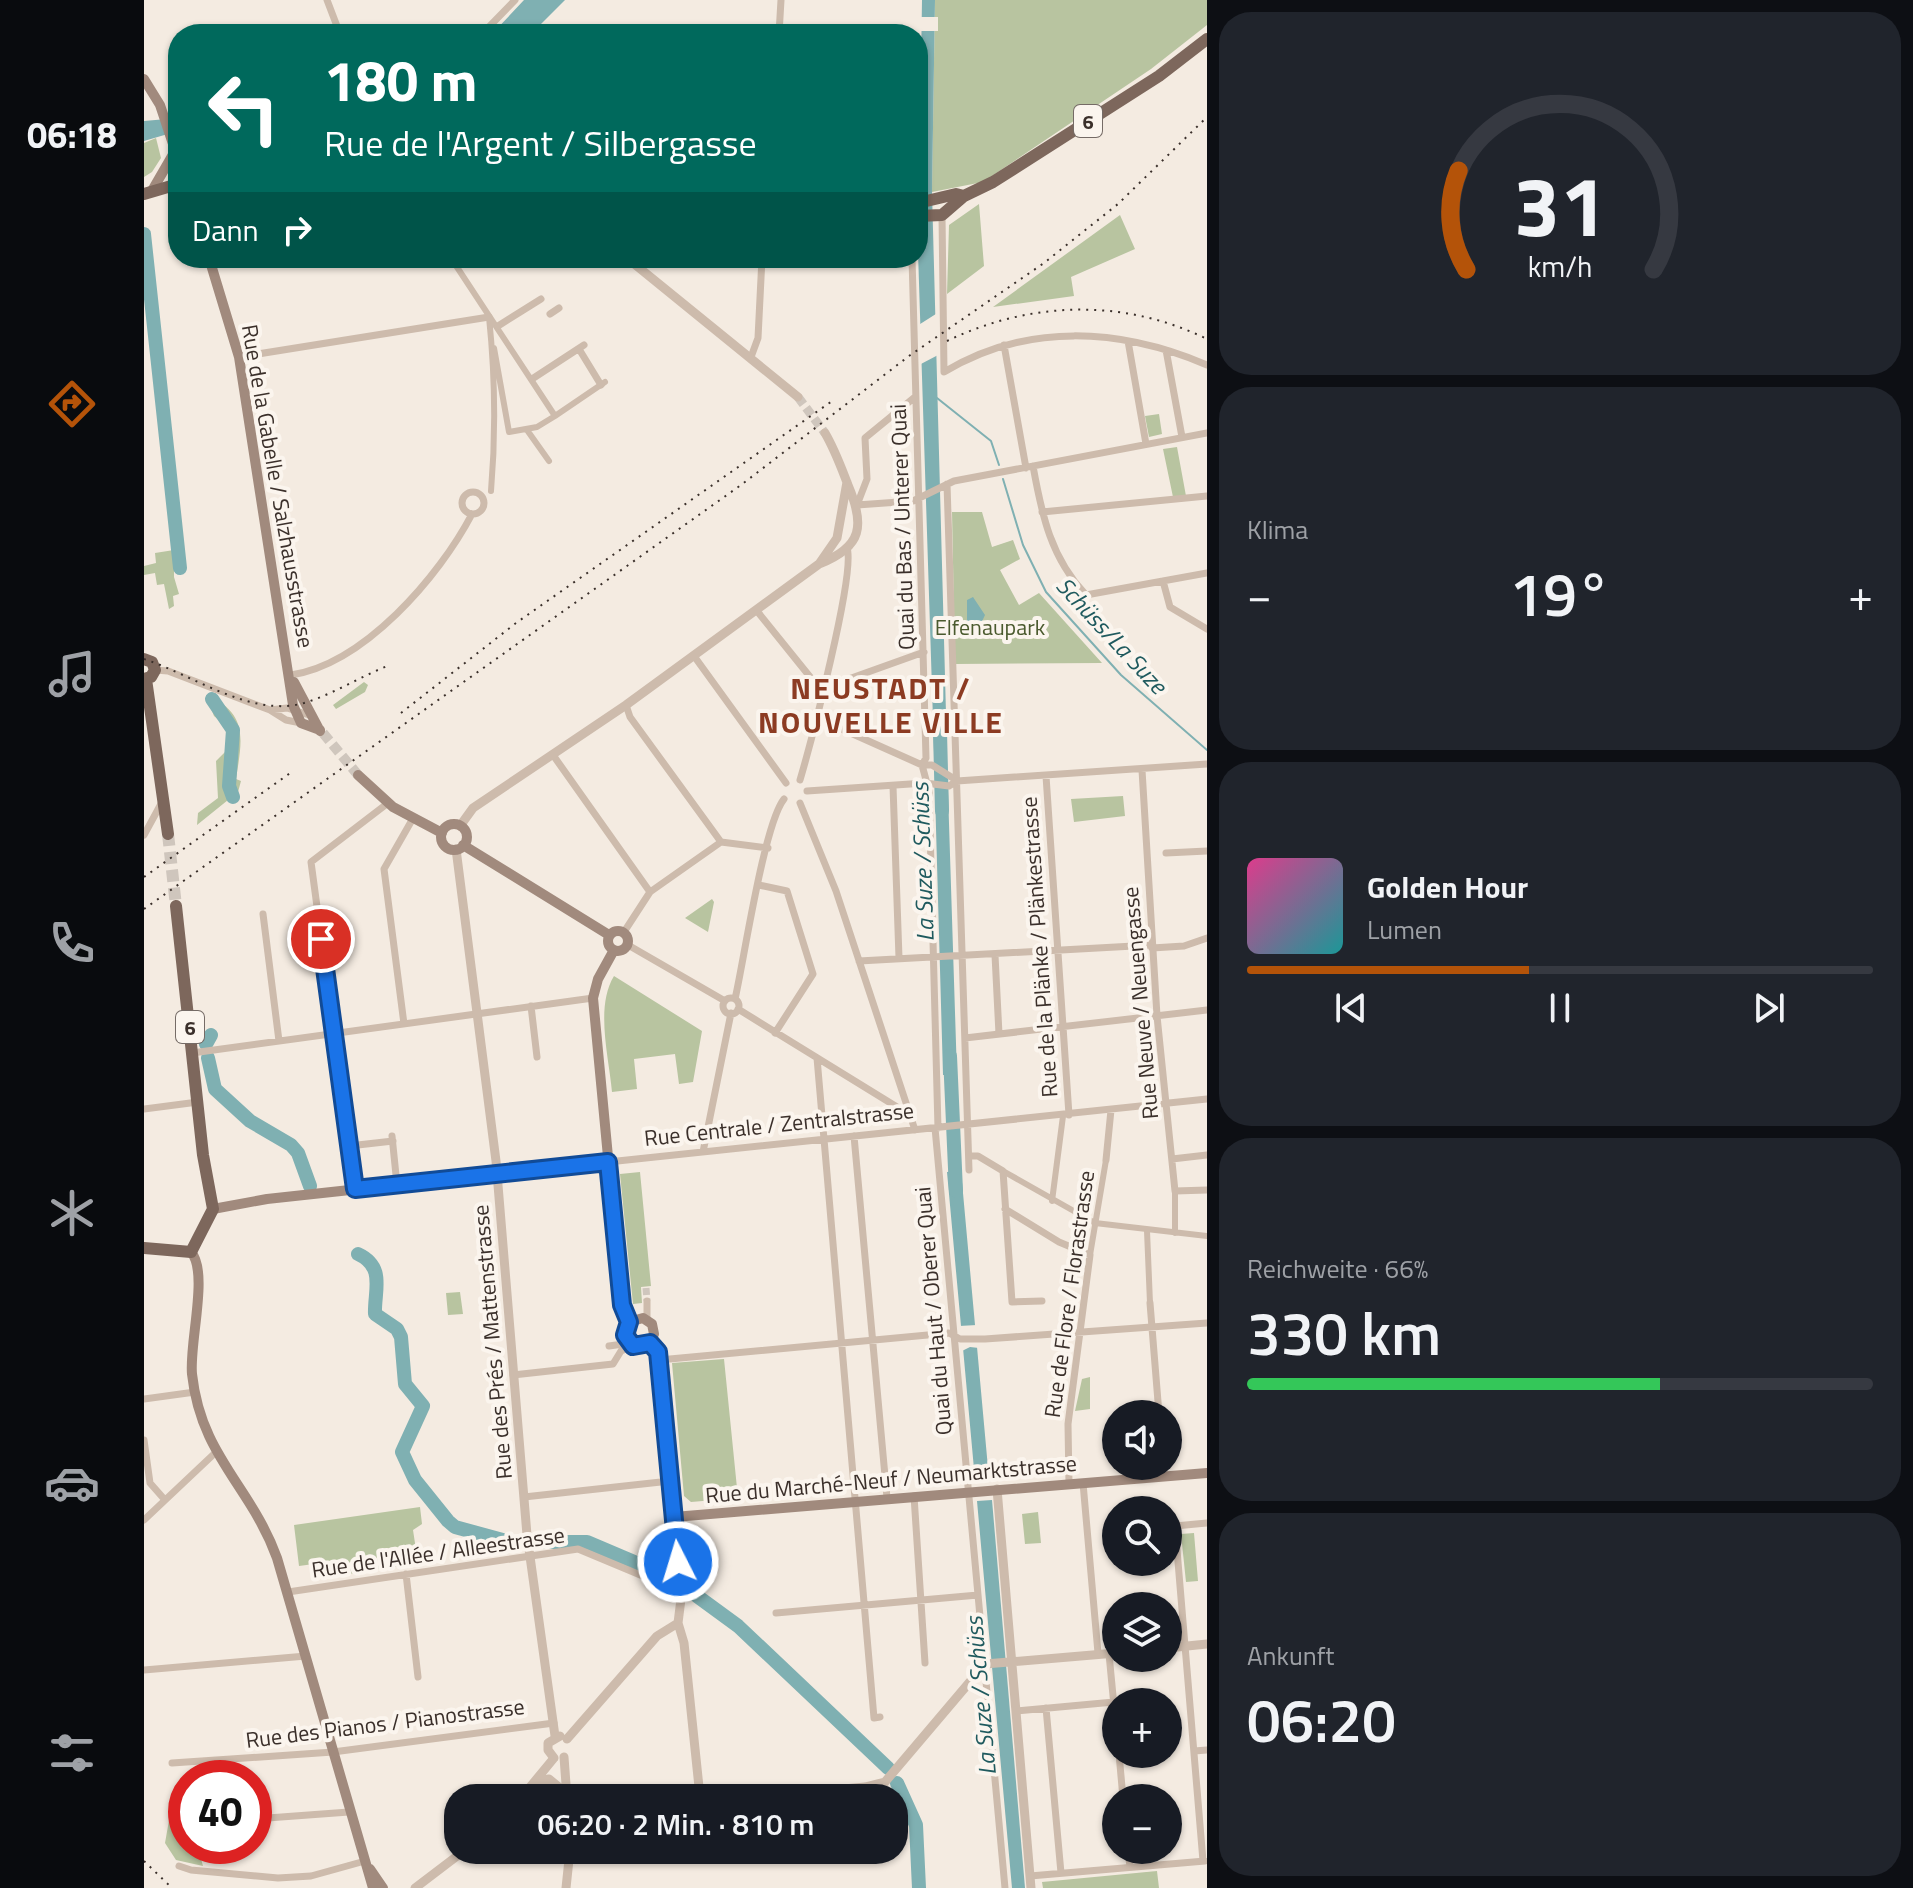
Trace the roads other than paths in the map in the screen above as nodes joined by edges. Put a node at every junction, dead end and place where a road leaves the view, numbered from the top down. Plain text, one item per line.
1 (327, 0) edge
2 (515, 0) edge
3 (781, 0) edge
4 (336, 24) edge
5 (492, 24) edge
6 (780, 24) edge
7 (1207, 39) edge
8 (144, 79) edge
9 (168, 126) edge
10 (168, 166) edge
11 (168, 187) edge
12 (148, 192) edge
13 (964, 196) junction
14 (928, 201) edge
15 (940, 215) junction
16 (928, 216) edge
17 (212, 268) edge
18 (457, 268) edge
19 (640, 268) edge
20 (762, 268) edge
21 (913, 268) edge
22 (541, 299) dead end
23 (559, 308) dead end
24 (550, 314) dead end
25 (489, 317) junction
26 (498, 326) junction
27 (1128, 341) junction
28 (1004, 345) junction
29 (494, 348) junction
30 (1166, 350) junction
31 (239, 357) junction
32 (751, 357) junction
33 (1207, 365) edge
34 (532, 379) junction
35 (603, 384) joint
36 (798, 397) tunnel mouth
37 (915, 397) junction
38 (555, 416) junction
39 (527, 430) junction
40 (825, 433) tunnel mouth
41 (1207, 433) edge
42 (1182, 437) junction
43 (1146, 444) junction
44 (549, 461) dead end
45 (1030, 467) junction
46 (847, 482) junction
47 (946, 485) junction
48 (491, 491) dead end
49 (922, 495) junction
50 (1207, 496) edge
51 (857, 505) junction
52 (843, 512) junction
53 (1042, 512) junction
54 (472, 514) dead end
55 (837, 538) junction
56 (847, 548) junction
57 (819, 564) junction
58 (1207, 573) edge
59 (1163, 581) junction
60 (757, 611) junction
61 (1207, 629) edge
62 (144, 647) edge
63 (924, 652) junction
64 (694, 656) junction
65 (144, 659) edge
66 (148, 676) edge
67 (291, 676) junction
68 (825, 684) junction
69 (626, 705) junction
70 (295, 709) junction
71 (270, 710) junction
72 (817, 718) junction
73 (305, 719) junction
74 (321, 732) tunnel mouth
75 (553, 755) junction
76 (1207, 764) edge
77 (922, 765) junction
78 (1142, 770) junction
79 (358, 775) tunnel mouth
80 (1046, 776) junction
81 (800, 780) junction
82 (957, 781) junction
83 (786, 783) junction
84 (925, 783) junction
85 (893, 786) junction
86 (807, 791) junction
87 (784, 799) junction
88 (163, 800) junction
89 (388, 803) junction
90 (800, 803) junction
91 (412, 820) junction
92 (460, 826) junction
93 (442, 833) junction
94 (168, 834) tunnel mouth
95 (144, 835) edge
96 (721, 842) junction
97 (459, 847) junction
98 (769, 851) junction
99 (1207, 851) edge
100 (1166, 853) dead end
101 (1147, 854) junction
102 (1157, 854) dead end
103 (759, 885) junction
104 (650, 892) junction
105 (176, 906) tunnel mouth
106 (263, 914) dead end
107 (624, 932) junction
108 (609, 935) junction
109 (1207, 938) edge
110 (628, 945) junction
111 (1152, 947) junction
112 (614, 950) junction
113 (1058, 951) junction
114 (995, 955) junction
115 (958, 956) junction
116 (936, 957) junction
117 (899, 958) junction
118 (859, 961) junction
119 (593, 998) junction
120 (735, 999) junction
121 (725, 1001) junction
122 (531, 1006) junction
123 (1207, 1010) edge
124 (734, 1011) junction
125 (475, 1014) junction
126 (1157, 1016) junction
127 (404, 1024) junction
128 (1062, 1027) junction
129 (334, 1033) junction
130 (775, 1033) junction
131 (999, 1034) junction
132 (965, 1038) junction
133 (279, 1041) junction
134 (192, 1053) junction
135 (537, 1057) dead end
136 (817, 1058) junction
137 (1207, 1099) edge
138 (198, 1102) junction
139 (1166, 1104) junction
140 (144, 1109) edge
141 (1111, 1110) junction
142 (1066, 1115) junction
143 (912, 1116) junction
144 (963, 1126) junction
145 (939, 1128) junction
146 (915, 1130) junction
147 (854, 1136) junction
148 (825, 1139) junction
149 (349, 1146) junction
150 (703, 1152) junction
151 (1207, 1155) edge
152 (973, 1156) junction
153 (1172, 1159) junction
154 (1106, 1160) joint
155 (608, 1162) junction
156 (969, 1170) dead end
157 (1003, 1171) junction
158 (497, 1175) junction
159 (397, 1185) junction
160 (355, 1189) junction
161 (1207, 1190) edge
162 (1175, 1191) junction
163 (1052, 1201) junction
164 (213, 1209) junction
165 (1005, 1209) junction
166 (1095, 1223) junction
167 (1147, 1231) junction
168 (1175, 1233) junction
169 (1207, 1236) edge
170 (144, 1248) edge
171 (191, 1252) junction
172 (1090, 1255) junction
173 (647, 1301) tunnel mouth
174 (1042, 1301) dead end
175 (1150, 1303) joint
176 (647, 1320) junction
177 (629, 1322) junction
178 (1207, 1323) edge
179 (1152, 1328) junction
180 (1081, 1334) junction
181 (957, 1337) junction
182 (873, 1341) junction
183 (650, 1343) junction
184 (631, 1345) junction
185 (842, 1345) junction
186 (609, 1346) dead end
187 (659, 1360) junction
188 (513, 1375) junction
189 (195, 1392) junction
190 (144, 1399) edge
191 (1158, 1400) edge
192 (144, 1440) edge
193 (215, 1453) junction
194 (1182, 1472) edge
195 (1207, 1473) edge
196 (1104, 1480) edge
197 (670, 1481) junction
198 (1083, 1483) junction
199 (1069, 1484) junction
200 (996, 1489) junction
201 (970, 1491) junction
202 (914, 1496) junction
203 (524, 1497) junction
204 (887, 1498) junction
205 (165, 1500) junction
206 (855, 1501) junction
207 (674, 1517) junction
208 (144, 1520) edge
209 (1207, 1523) edge
210 (530, 1551) junction
211 (406, 1574) junction
212 (288, 1592) junction
213 (681, 1592) junction
214 (978, 1595) junction
215 (921, 1600) junction
216 (866, 1605) junction
217 (776, 1613) dead end
218 (678, 1623) junction
219 (1207, 1644) edge
220 (1182, 1646) edge
221 (1185, 1646) junction
222 (1098, 1653) junction
223 (1102, 1653) edge
224 (306, 1656) junction
225 (1010, 1661) junction
226 (925, 1663) dead end
227 (988, 1664) junction
228 (144, 1670) edge
229 (418, 1677) dead end
230 (1102, 1703) edge
231 (1046, 1708) junction
232 (1016, 1711) junction
233 (880, 1717) dead end
234 (554, 1723) junction
235 (555, 1736) junction
236 (567, 1739) junction
237 (1207, 1750) edge
238 (1194, 1751) junction
239 (333, 1752) junction
240 (559, 1757) junction
241 (216, 1760) edge
242 (536, 1782) joint
243 (554, 1784) edge
244 (565, 1784) edge
245 (699, 1784) edge
246 (876, 1784) edge
247 (349, 1812) junction
248 (272, 1818) edge
249 (365, 1861) junction
250 (1205, 1861) edge
251 (447, 1864) edge
252 (569, 1864) edge
253 (1130, 1864) edge
254 (179, 1866) dead end
255 (1130, 1867) junction
256 (1061, 1873) junction
257 (1030, 1876) junction
258 (373, 1888) edge
259 (383, 1888) edge
260 (415, 1888) edge
261 (566, 1888) edge
262 (1005, 1888) edge
263 (1031, 1888) edge

1 - 4 street
2 - 5 street
3 - 6 street
7 - 13 main road, 6
8 - 9 main road
10 - 12 main road
11 - 12 main road
13 - 14 main road, 6
13 - 15 main road, 6
15 - 16 main road
15 - 28 street
17 - 31 main road, Rue de la Gabelle / Salzhausstrasse
18 - 25 street
19 - 32 street
20 - 32 street
21 - 37 street, Quai du Bas / Unterer Quai
22 - 26 street
23 - 24 street
25 - 26 street
25 - 29 street
25 - 31 street
26 - 34 street
27 - 28 street
27 - 30 street
27 - 43 street
28 - 45 street
29 - 39 street
29 - 48 street
30 - 33 street
30 - 42 street
31 - 67 main road, Rue de la Gabelle / Salzhausstrasse
32 - 36 street
34 - 35 street
34 - 38 street
35 - 38 street
37 - 49 street, Quai du Bas / Unterer Quai
37 - 51 street
38 - 39 street
39 - 44 street
40 - 46 street
41 - 42 street
42 - 43 street
43 - 45 street
45 - 47 street
45 - 53 street
46 - 51 street
46 - 52 street
47 - 49 street
47 - 82 street, Quai du Bas / Unterer Quai
49 - 51 street
49 - 63 street, Quai du Bas / Unterer Quai
50 - 53 street
51 - 52 street
51 - 56 street
52 - 55 street
53 - 59 street
54 - 67 street
55 - 56 street
55 - 57 street
56 - 57 street
56 - 68 street
57 - 60 street
58 - 59 street
59 - 61 street
60 - 64 street
60 - 68 street
62 - 65 main road
63 - 68 street
63 - 77 street, Quai du Bas / Unterer Quai
64 - 69 street
64 - 83 street
65 - 66 main road
66 - 71 street
66 - 88 main road
67 - 70 main road, Rue de la Gabelle / Salzhausstrasse
67 - 73 main road
68 - 72 street
69 - 75 street
69 - 96 street
70 - 71 street
70 - 73 main road, Rue de la Gabelle / Salzhausstrasse
71 - 73 street
72 - 77 street
72 - 81 street
73 - 74 main road
75 - 92 street
75 - 104 street
76 - 78 street
77 - 82 street
77 - 84 street, Quai du Bas / Unterer Quai
78 - 80 street
78 - 101 street, Rue Neuve / Neuengasse
79 - 89 main road
80 - 82 street
80 - 113 street, Rue de la Plänke / Plänkestrasse
81 - 83 street
81 - 86 street
82 - 84 street
82 - 115 street, Quai du Bas / Unterer Quai
83 - 87 street
84 - 85 street
84 - 116 street, Quai du Bas / Unterer Quai
85 - 86 street
85 - 117 street
86 - 90 street
87 - 90 street
87 - 98 street
88 - 94 main road
88 - 95 street
89 - 91 main road
89 - 129 street
90 - 118 street
91 - 93 main road
91 - 127 street
92 - 93 main road
92 - 97 main road
93 - 97 main road
96 - 98 street
96 - 104 street
97 - 108 main road
97 - 125 street, Rue des Prés / Mattenstrasse
98 - 103 street
99 - 100 street
101 - 102 street
101 - 111 street, Rue Neuve / Neuengasse
103 - 120 street
103 - 130 street
104 - 107 street
105 - 134 main road, 6
106 - 133 street
107 - 108 main road
107 - 110 main road
108 - 112 main road
109 - 111 street
110 - 112 main road
110 - 121 street
111 - 113 street
111 - 126 street, Rue Neuve / Neuengasse
112 - 119 main road
113 - 114 street
113 - 128 street, Rue de la Plänke / Plänkestrasse
114 - 115 street
114 - 131 street
115 - 116 street
115 - 132 street, Quai du Bas / Unterer Quai
116 - 117 street
116 - 145 street, Quai du Bas / Unterer Quai
117 - 118 street
118 - 143 street
119 - 122 street
119 - 155 main road
120 - 121 street
120 - 124 street
121 - 124 street
122 - 125 street
122 - 135 street
123 - 126 street
124 - 130 street
124 - 150 street
125 - 127 street
125 - 158 street, Rue des Prés / Mattenstrasse
126 - 128 street
126 - 139 street, Rue Neuve / Neuengasse
127 - 129 street
128 - 131 street
128 - 142 street, Rue de la Plänke / Plänkestrasse
129 - 133 street
129 - 149 street
130 - 136 street
131 - 132 street
132 - 144 street, Quai du Bas / Unterer Quai
133 - 134 street
134 - 138 main road, 6
136 - 143 street
136 - 148 street
137 - 139 street, Rue Centrale / Zentralstrasse
138 - 140 street
138 - 164 main road, 6
139 - 141 street, Rue Centrale / Zentralstrasse
139 - 153 street, Rue Neuve / Neuengasse
141 - 142 street, Rue Centrale / Zentralstrasse
141 - 154 street, Rue de Flore / Florastrasse
142 - 144 street, Rue Centrale / Zentralstrasse
142 - 163 street
143 - 146 street
144 - 145 street, Rue Centrale / Zentralstrasse
144 - 152 street, Quai du Bas / Unterer Quai
145 - 146 street, Rue Centrale / Zentralstrasse
145 - 181 street, Quai du Haut / Oberer Quai
146 - 147 street, Rue Centrale / Zentralstrasse
147 - 148 street, Rue Centrale / Zentralstrasse
147 - 182 street
148 - 150 street, Rue Centrale / Zentralstrasse
148 - 185 street
149 - 159 street
149 - 160 street
150 - 155 street, Rue Centrale / Zentralstrasse
151 - 153 street
152 - 156 street, Quai du Bas / Unterer Quai
152 - 157 street
153 - 162 street, Rue Neuve / Neuengasse
154 - 166 street, Rue de Flore / Florastrasse
155 - 158 main road, Rue Centrale / Zentralstrasse
155 - 177 main road
157 - 163 street
157 - 165 street
158 - 159 main road, Rue Centrale / Zentralstrasse
158 - 188 street, Rue des Prés / Mattenstrasse
159 - 160 main road, Rue Centrale / Zentralstrasse
160 - 164 main road, Rue Centrale / Zentralstrasse
161 - 162 street
162 - 168 street, Rue Neuve / Neuengasse
163 - 166 street
164 - 171 main road
165 - 172 street
165 - 174 street
166 - 167 street
166 - 172 street, Rue de Flore / Florastrasse
167 - 168 street
167 - 175 street
168 - 169 street
170 - 171 main road
171 - 189 main road
172 - 180 street, Rue de Flore / Florastrasse
173 - 176 street
175 - 179 street
176 - 177 main road
176 - 183 main road
177 - 184 main road
178 - 179 street
179 - 180 street
179 - 191 street
180 - 181 street
180 - 199 street, Rue de Flore / Florastrasse
181 - 182 street
181 - 201 street, Quai du Haut / Oberer Quai
182 - 185 street
182 - 204 street
183 - 184 main road
183 - 187 main road
184 - 186 street
184 - 188 street
185 - 187 street
185 - 206 street
187 - 197 main road
188 - 203 street, Rue des Prés / Mattenstrasse
189 - 190 street
189 - 193 main road
192 - 205 street
193 - 205 street
193 - 212 main road
194 - 195 main road, Rue du Marché-Neuf / Neumarktstrasse
196 - 198 main road, Rue du Marché-Neuf / Neumarktstrasse
197 - 203 street
197 - 207 main road
198 - 199 main road, Rue du Marché-Neuf / Neumarktstrasse
198 - 222 street
199 - 200 main road, Rue du Marché-Neuf / Neumarktstrasse
200 - 201 main road, Rue du Marché-Neuf / Neumarktstrasse
200 - 225 street
201 - 202 main road, Rue du Marché-Neuf / Neumarktstrasse
201 - 214 street, Quai du Haut / Oberer Quai
202 - 204 main road, Rue du Marché-Neuf / Neumarktstrasse
202 - 215 street
203 - 210 street, Rue des Prés / Mattenstrasse
204 - 206 main road, Rue du Marché-Neuf / Neumarktstrasse
205 - 208 street
206 - 207 main road, Rue du Marché-Neuf / Neumarktstrasse
206 - 216 street
207 - 213 street
209 - 221 street
210 - 211 street, Rue de l'Allée / Alleestrasse
210 - 213 street, Rue de l'Allée / Alleestrasse
210 - 234 street, Rue des Prés / Mattenstrasse
211 - 212 street, Rue de l'Allée / Alleestrasse
211 - 229 street
212 - 224 main road
213 - 218 street
214 - 215 street
214 - 227 street, Quai du Haut / Oberer Quai
215 - 216 street
215 - 226 street
216 - 217 street
216 - 233 street
218 - 236 street
218 - 245 street
219 - 221 street
220 - 221 street
221 - 238 street
222 - 223 street
222 - 225 street
224 - 228 street
224 - 239 main road
225 - 227 street
225 - 232 street
227 - 246 street
227 - 262 street, Quai du Haut / Oberer Quai
230 - 231 street
231 - 232 street
231 - 256 street
232 - 257 street
234 - 235 street, Rue des Prés / Mattenstrasse
234 - 239 street, Rue des Pianos / Pianostrasse
235 - 236 street
235 - 240 street, Rue des Prés / Mattenstrasse
236 - 240 street
237 - 238 street
238 - 250 street
239 - 241 street, Rue des Pianos / Pianostrasse
239 - 247 main road
240 - 242 street
240 - 244 street
242 - 243 street
247 - 248 street
247 - 249 main road
249 - 254 street
249 - 258 main road
249 - 259 main road
250 - 255 street
251 - 260 street
252 - 261 street
253 - 255 street
255 - 256 street
256 - 257 street
257 - 263 street

